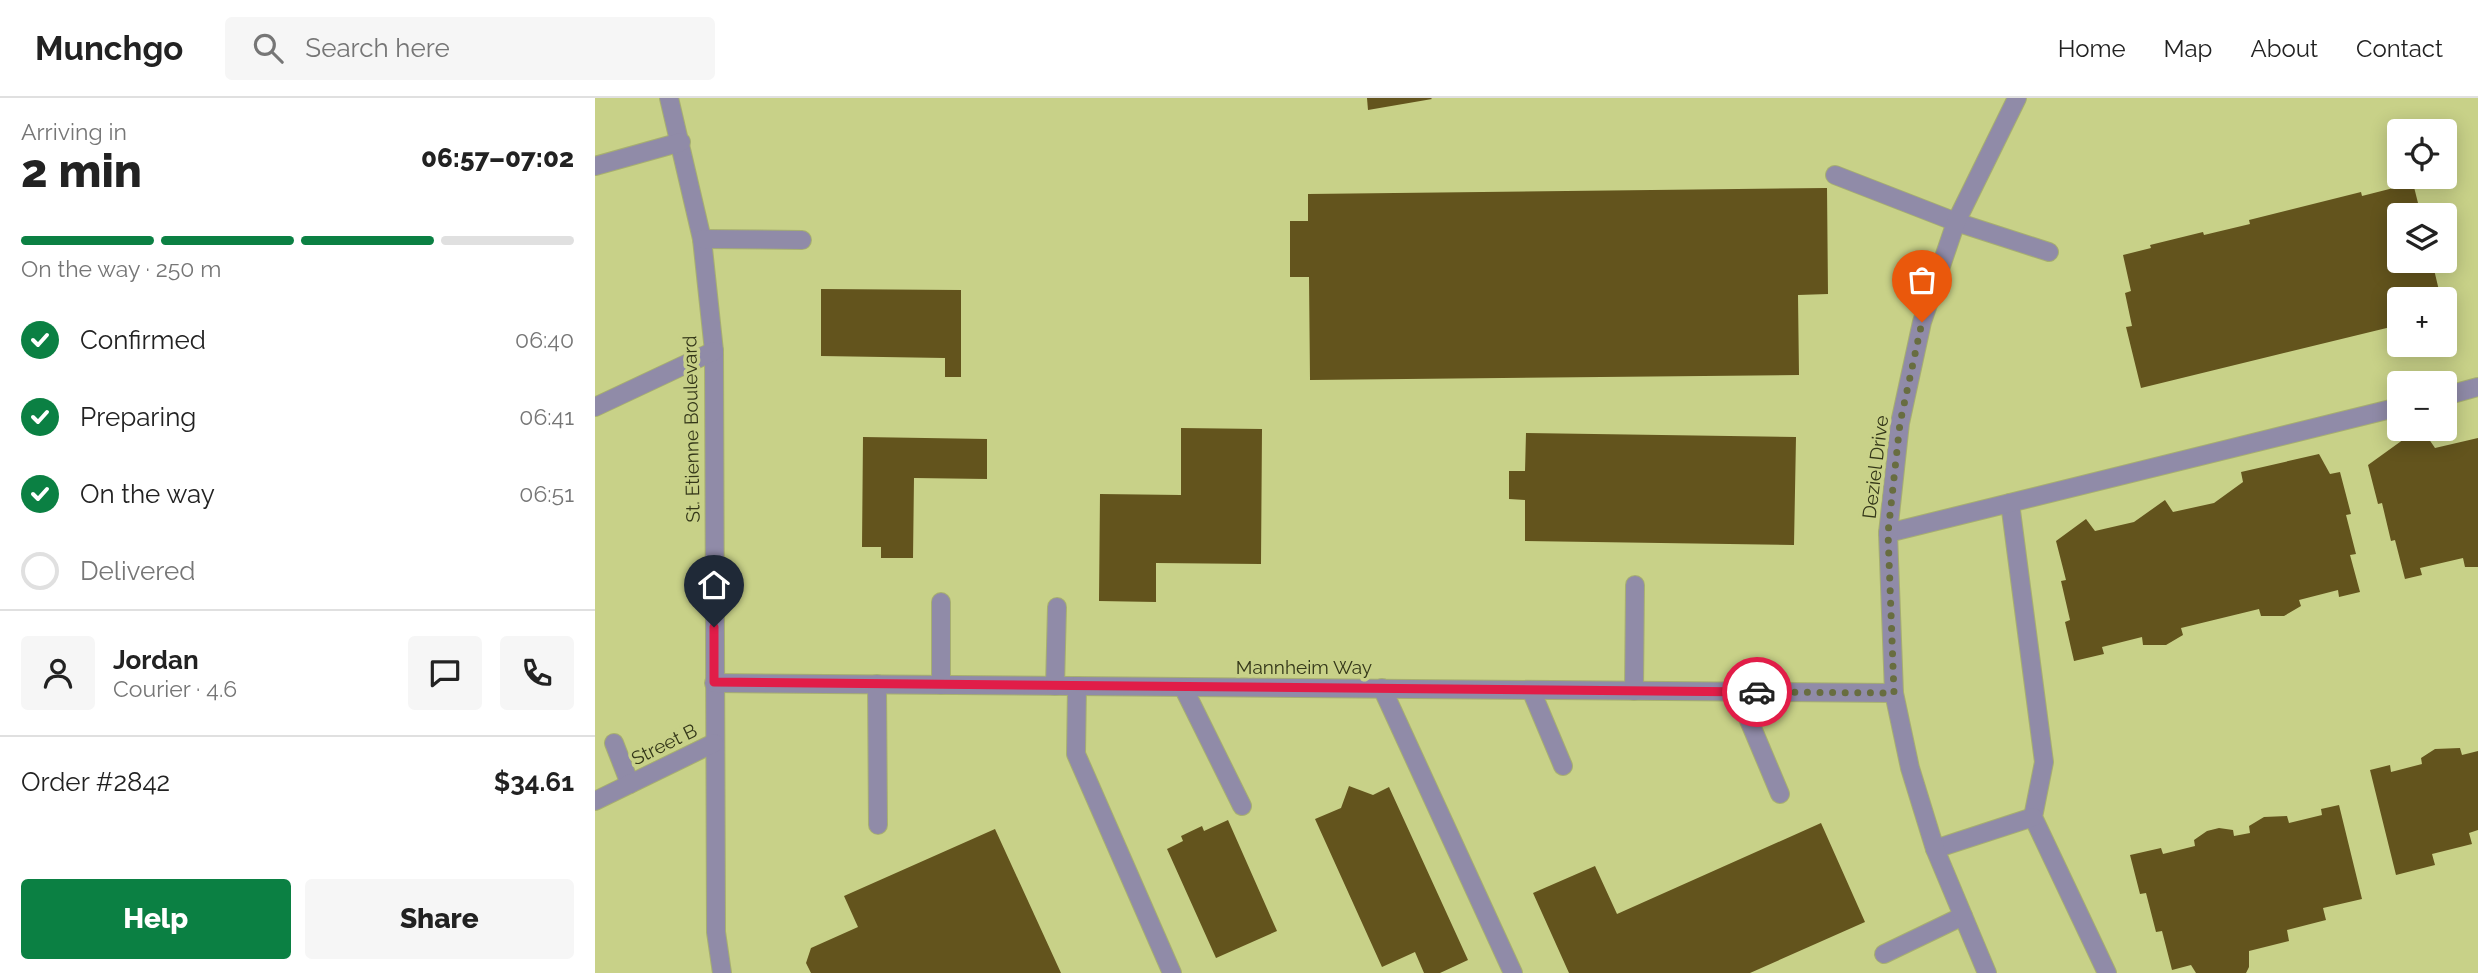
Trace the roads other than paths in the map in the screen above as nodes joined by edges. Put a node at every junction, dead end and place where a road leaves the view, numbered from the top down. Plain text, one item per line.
1 (669, 98) edge
2 (2017, 98) edge
3 (681, 142) junction
4 (595, 166) edge
5 (1835, 176) dead end
6 (1956, 222) junction
7 (702, 239) junction
8 (802, 240) dead end
9 (2049, 252) dead end
10 (714, 351) junction
11 (2478, 387) edge
12 (2457, 393) edge
13 (595, 407) edge
14 (2387, 410) edge
15 (2010, 503) junction
16 (1888, 533) junction
17 (1635, 585) dead end
18 (941, 602) dead end
19 (1057, 607) dead end
20 (714, 682) junction
21 (877, 684) junction
22 (941, 685) junction
23 (1055, 686) junction
24 (1077, 686) junction
25 (1183, 687) junction
26 (1382, 688) junction
27 (1531, 690) junction
28 (1635, 691) junction
29 (1737, 692) junction
30 (1894, 693) junction
31 (614, 743) dead end
32 (714, 743) junction
33 (1563, 766) dead end
34 (630, 784) junction
35 (1780, 794) dead end
36 (595, 801) edge
37 (1242, 806) dead end
38 (2033, 817) junction
39 (878, 825) dead end
40 (1935, 849) junction
41 (1963, 916) junction
42 (1884, 954) dead end
43 (722, 973) edge
44 (1172, 973) edge
45 (1513, 973) edge
46 (1987, 973) edge
47 (2107, 973) edge

1 - 3 street, St. Etienne Boulevard
2 - 6 street, Deziel Drive
3 - 4 street
3 - 7 street, St. Etienne Boulevard
5 - 6 street
6 - 9 street
6 - 16 street, Deziel Drive
7 - 8 street
7 - 10 street, St. Etienne Boulevard
10 - 13 street
10 - 20 street, St. Etienne Boulevard
11 - 12 street
14 - 15 street
15 - 16 street
15 - 38 street
16 - 30 street, Deziel Drive
17 - 28 street
18 - 22 street
19 - 23 street
20 - 21 street, Mannheim Way
20 - 32 street, St. Etienne Boulevard
21 - 22 street, Mannheim Way
21 - 39 street
22 - 23 street, Mannheim Way
23 - 24 street, Mannheim Way
24 - 25 street, Mannheim Way
24 - 44 street
25 - 26 street, Mannheim Way
25 - 37 street
26 - 27 street, Mannheim Way
26 - 45 street
27 - 28 street, Mannheim Way
27 - 33 street
28 - 29 street, Mannheim Way
29 - 30 street, Mannheim Way
29 - 35 street
30 - 40 street, Deziel Drive
31 - 34 street
32 - 34 street, Street B
32 - 43 street, St. Etienne Boulevard
34 - 36 street, Street B
38 - 40 street
38 - 47 street
40 - 41 street, Deziel Drive
41 - 42 street
41 - 46 street, Deziel Drive

